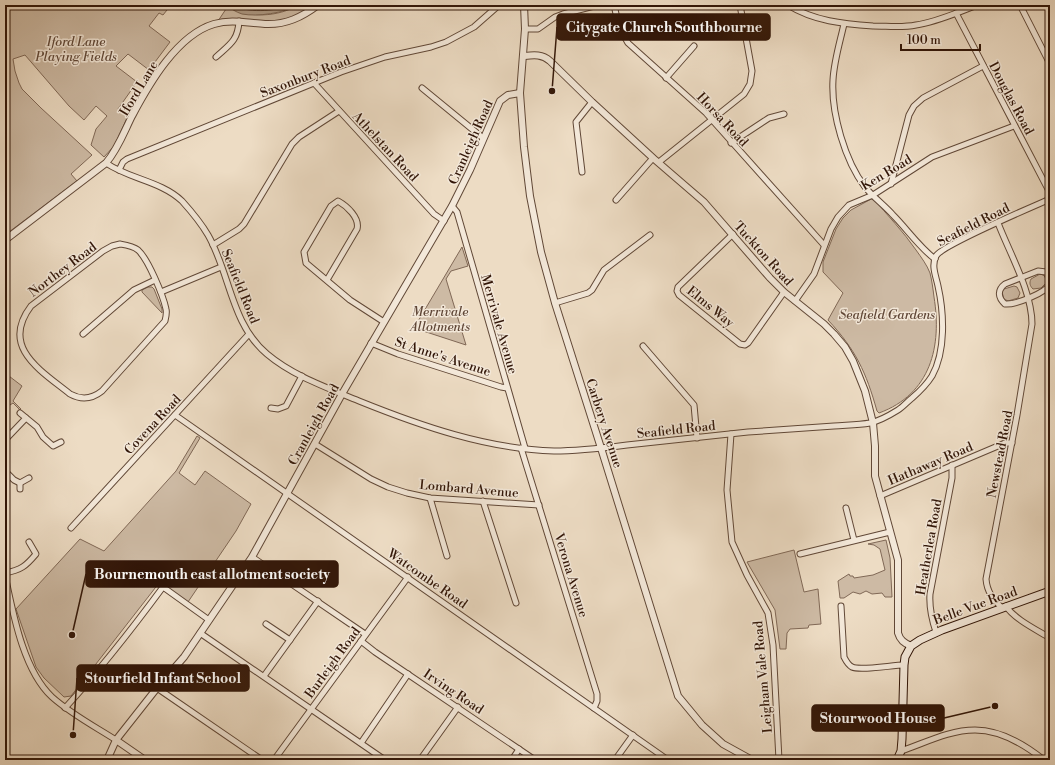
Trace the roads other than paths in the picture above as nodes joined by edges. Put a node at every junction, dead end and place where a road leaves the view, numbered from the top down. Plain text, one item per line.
1 (318, 5) edge
2 (499, 5) edge
3 (524, 5) edge
4 (597, 5) edge
5 (614, 5) edge
6 (740, 5) edge
7 (788, 5) edge
8 (978, 5) edge
9 (1020, 5) edge
10 (956, 13) junction
11 (239, 22) junction
12 (844, 24) junction
13 (525, 29) junction
14 (694, 46) dead end
15 (524, 56) junction
16 (216, 57) dead end
17 (1050, 64) edge
18 (983, 66) junction
19 (666, 78) junction
20 (314, 83) junction
21 (422, 88) dead end
22 (520, 93) junction
23 (592, 102) junction
24 (339, 111) junction
25 (784, 114) dead end
26 (712, 120) junction
27 (1014, 126) junction
28 (483, 138) junction
29 (731, 143) junction
30 (656, 160) junction
31 (106, 163) junction
32 (119, 170) junction
33 (582, 172) dead end
34 (891, 184) junction
35 (1050, 193) edge
36 (873, 195) junction
37 (1050, 199) edge
38 (616, 200) dead end
39 (452, 206) junction
40 (444, 221) junction
41 (998, 223) junction
42 (733, 234) junction
43 (650, 235) dead end
44 (5, 240) edge
45 (213, 245) junction
46 (824, 245) junction
47 (935, 259) junction
48 (221, 267) junction
49 (1021, 278) junction
50 (1050, 278) edge
51 (155, 280) junction
52 (327, 280) junction
53 (1050, 284) edge
54 (161, 292) junction
55 (784, 292) junction
56 (1029, 298) junction
57 (795, 301) junction
58 (555, 303) junction
59 (384, 322) junction
60 (83, 334) dead end
61 (249, 334) junction
62 (372, 343) junction
63 (643, 346) dead end
64 (302, 376) junction
65 (507, 388) junction
66 (342, 394) junction
67 (271, 408) dead end
68 (20, 413) dead end
69 (175, 415) junction
70 (26, 418) junction
71 (873, 423) junction
72 (731, 434) junction
73 (697, 438) junction
74 (5, 440) edge
75 (61, 442) dead end
76 (1012, 443) junction
77 (315, 444) junction
78 (523, 448) junction
79 (601, 448) junction
80 (952, 465) junction
81 (5, 471) edge
82 (29, 478) dead end
83 (20, 483) junction
84 (20, 489) dead end
85 (287, 494) junction
86 (880, 496) junction
87 (430, 498) junction
88 (483, 501) junction
89 (539, 505) junction
90 (846, 508) dead end
91 (71, 528) dead end
92 (890, 532) junction
93 (854, 540) junction
94 (29, 542) dead end
95 (800, 554) dead end
96 (447, 556) dead end
97 (252, 557) junction
98 (5, 574) edge
99 (408, 577) junction
100 (1050, 591) edge
101 (318, 601) junction
102 (516, 603) dead end
103 (841, 606) dead end
104 (1004, 607) junction
105 (209, 620) junction
106 (266, 624) dead end
107 (936, 632) junction
108 (200, 633) junction
109 (365, 634) junction
110 (1050, 638) edge
111 (290, 640) junction
112 (361, 641) junction
113 (910, 646) junction
114 (904, 664) junction
115 (408, 674) junction
116 (264, 676) junction
117 (157, 688) junction
118 (458, 707) junction
119 (65, 708) junction
120 (594, 708) junction
121 (312, 709) junction
122 (633, 735) junction
123 (116, 740) junction
124 (361, 743) junction
125 (519, 749) junction
126 (901, 751) junction
127 (107, 760) edge
128 (145, 760) edge
129 (262, 760) edge
130 (274, 760) edge
131 (385, 760) edge
132 (420, 760) edge
133 (512, 760) edge
134 (535, 760) edge
135 (614, 760) edge
136 (668, 760) edge
137 (752, 760) edge
138 (779, 760) edge
139 (897, 760) edge
140 (1044, 760) edge

1 - 11 street, Iford Lane
2 - 20 street, Saxonbury Road
3 - 13 street
4 - 13 street
5 - 19 street, Horsa Road
6 - 26 street
7 - 12 street
8 - 10 street
9 - 17 street
10 - 12 street
10 - 18 street, Douglas Road
11 - 16 street
11 - 31 street, Iford Lane
12 - 36 street
13 - 15 street
14 - 19 street
15 - 22 street, Carbery Avenue
15 - 23 street, Tuckton Road
18 - 27 street, Douglas Road
18 - 34 street
19 - 26 street, Horsa Road
20 - 24 street, Athelstan Road
20 - 32 street, Saxonbury Road
21 - 28 street
22 - 28 street, Cranleigh Road
22 - 58 street, Carbery Avenue
23 - 30 street, Tuckton Road
23 - 33 street
24 - 40 street, Athelstan Road
24 - 45 street
25 - 29 street
26 - 29 street, Horsa Road
26 - 30 street
27 - 34 street, Ken Road
27 - 35 street, Douglas Road
28 - 39 street, Cranleigh Road
29 - 46 street, Horsa Road
30 - 38 street
30 - 42 street, Tuckton Road
31 - 32 street, Seafield Road
31 - 44 street, Iford Lane
32 - 45 street, Seafield Road
34 - 36 street, Ken Road
36 - 46 street, Ken Road
36 - 47 street
37 - 41 street, Seafield Road
39 - 40 street, Cranleigh Road
39 - 65 street, Merrivale Avenue
40 - 59 street, Cranleigh Road
41 - 47 street, Seafield Road
41 - 49 street, Newstead Road
42 - 55 street, Tuckton Road
42 - 55 street, Elms Way
43 - 58 street
45 - 48 street, Seafield Road
46 - 57 street, Ken Road
47 - 71 street, Seafield Road
48 - 54 street
48 - 61 street, Seafield Road
49 - 50 street
49 - 56 street, Newstead Road
49 - 56 street
51 - 54 street, Northey Road
51 - 54 street, Northey Road
51 - 60 street
52 - 52 street
52 - 59 street
53 - 56 street
55 - 57 street, Tuckton Road
56 - 76 street, Newstead Road
57 - 71 street, Tuckton Road
58 - 79 street, Carbery Avenue
59 - 62 street, Cranleigh Road
61 - 64 street, Seafield Road
61 - 69 street, Covena Road
62 - 65 street, St Anne's Avenue
62 - 66 street, Cranleigh Road
63 - 73 street
64 - 66 street, Seafield Road
64 - 67 street
65 - 78 street, Merrivale Avenue
66 - 77 street, Cranleigh Road
66 - 78 street, Seafield Road
68 - 70 street
69 - 85 street, Watcombe Road
69 - 91 street, Covena Road
70 - 74 street
70 - 75 street
71 - 72 street, Seafield Road
71 - 86 street, Tuckton Road
72 - 73 street, Seafield Road
72 - 138 street, Leigham Vale Road
73 - 79 street, Seafield Road
76 - 80 street, Hathaway Road
76 - 104 street, Newstead Road
77 - 85 street, Cranleigh Road
77 - 87 street, Lombard Avenue
78 - 79 street, Seafield Road
78 - 89 street, Verona Avenue
79 - 137 street, Carbery Avenue
80 - 86 street, Hathaway Road
80 - 107 street, Heatherlea Road
81 - 83 street
82 - 83 street
83 - 84 street
85 - 97 street, Cranleigh Road
85 - 99 street, Watcombe Road
86 - 92 street, Tuckton Road
87 - 88 street, Lombard Avenue
87 - 96 street
88 - 89 street, Lombard Avenue
88 - 102 street
89 - 120 street, Verona Avenue
90 - 93 street
92 - 93 street
92 - 113 street, Tuckton Road
93 - 95 street
94 - 98 street
97 - 101 street
97 - 105 street, Cranleigh Road
98 - 119 street
99 - 109 street, Burleigh Road
99 - 120 street, Watcombe Road
100 - 104 main road, Belle Vue Road
101 - 109 street
101 - 111 street
103 - 114 street
104 - 107 main road, Belle Vue Road
104 - 110 street, Newstead Road
105 - 108 street, Cranleigh Road
105 - 119 street
106 - 111 street
107 - 113 main road, Belle Vue Road
108 - 116 street
108 - 117 street, Cranleigh Road
109 - 112 street, Burleigh Road
111 - 116 street
112 - 115 street, Irving Road
112 - 121 street, Burleigh Road
113 - 114 main road
114 - 126 main road
115 - 118 street, Irving Road
115 - 124 street
116 - 121 street
117 - 123 street, Cranleigh Road
117 - 129 street
118 - 125 street, Irving Road
118 - 132 street
119 - 123 street
120 - 122 street, Watcombe Road
121 - 124 street
121 - 130 street, Burleigh Road
122 - 135 street
122 - 136 street, Watcombe Road
123 - 127 street, Cranleigh Road
123 - 128 street
124 - 131 street
125 - 133 street
125 - 134 street, Irving Road
126 - 139 main road
126 - 140 street

